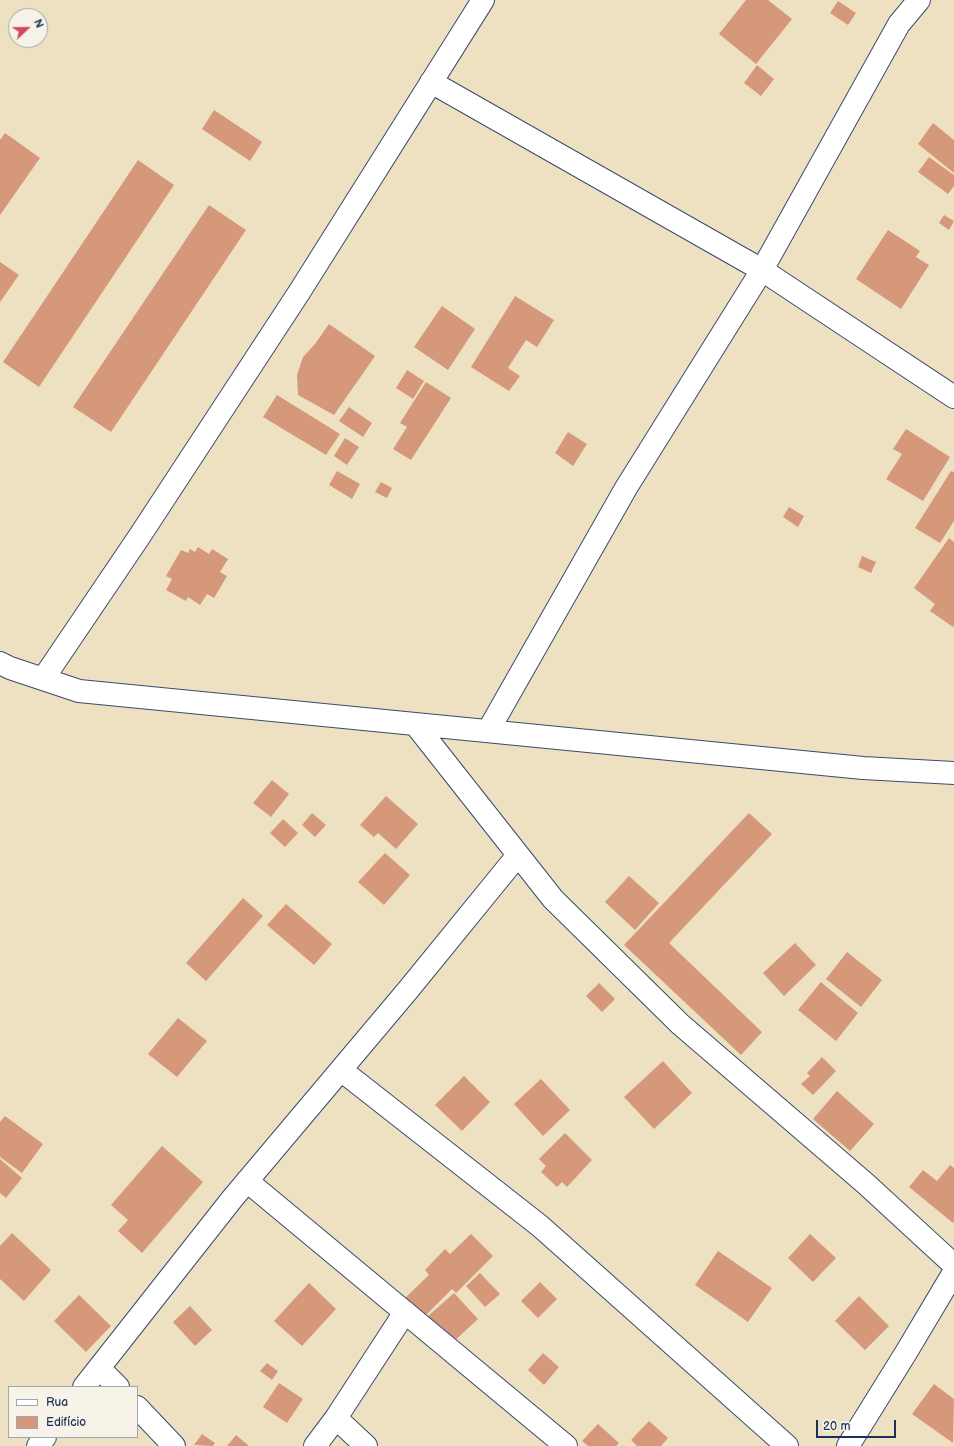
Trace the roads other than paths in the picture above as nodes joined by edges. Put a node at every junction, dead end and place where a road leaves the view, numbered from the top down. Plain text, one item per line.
1 (483, 0) edge
2 (919, 0) edge
3 (431, 82) junction
4 (762, 270) junction
5 (954, 397) edge
6 (0, 663) edge
7 (43, 679) junction
8 (415, 724) junction
9 (488, 731) junction
10 (954, 773) edge
11 (518, 855) junction
12 (341, 1070) junction
13 (247, 1181) junction
14 (954, 1265) edge
15 (954, 1272) edge
16 (405, 1312) junction
17 (99, 1368) junction
18 (85, 1386) edge
19 (117, 1386) edge
20 (138, 1408) edge
21 (336, 1418) junction
22 (44, 1438) edge
23 (38, 1446) edge
24 (174, 1446) edge
25 (315, 1446) edge
26 (366, 1446) edge
27 (566, 1446) edge
28 (787, 1446) edge
29 (848, 1446) edge

1 - 3 street
2 - 4 street
3 - 4 street
3 - 7 street
4 - 5 street
4 - 9 street
6 - 7 street
7 - 8 street
8 - 9 street
8 - 11 street
9 - 10 street
11 - 12 street
11 - 14 street
12 - 13 street
12 - 28 street
13 - 16 street
13 - 17 street
15 - 29 street
16 - 21 street
16 - 27 street
17 - 18 street
17 - 19 street
20 - 24 street
21 - 25 street
21 - 26 street
22 - 23 street

